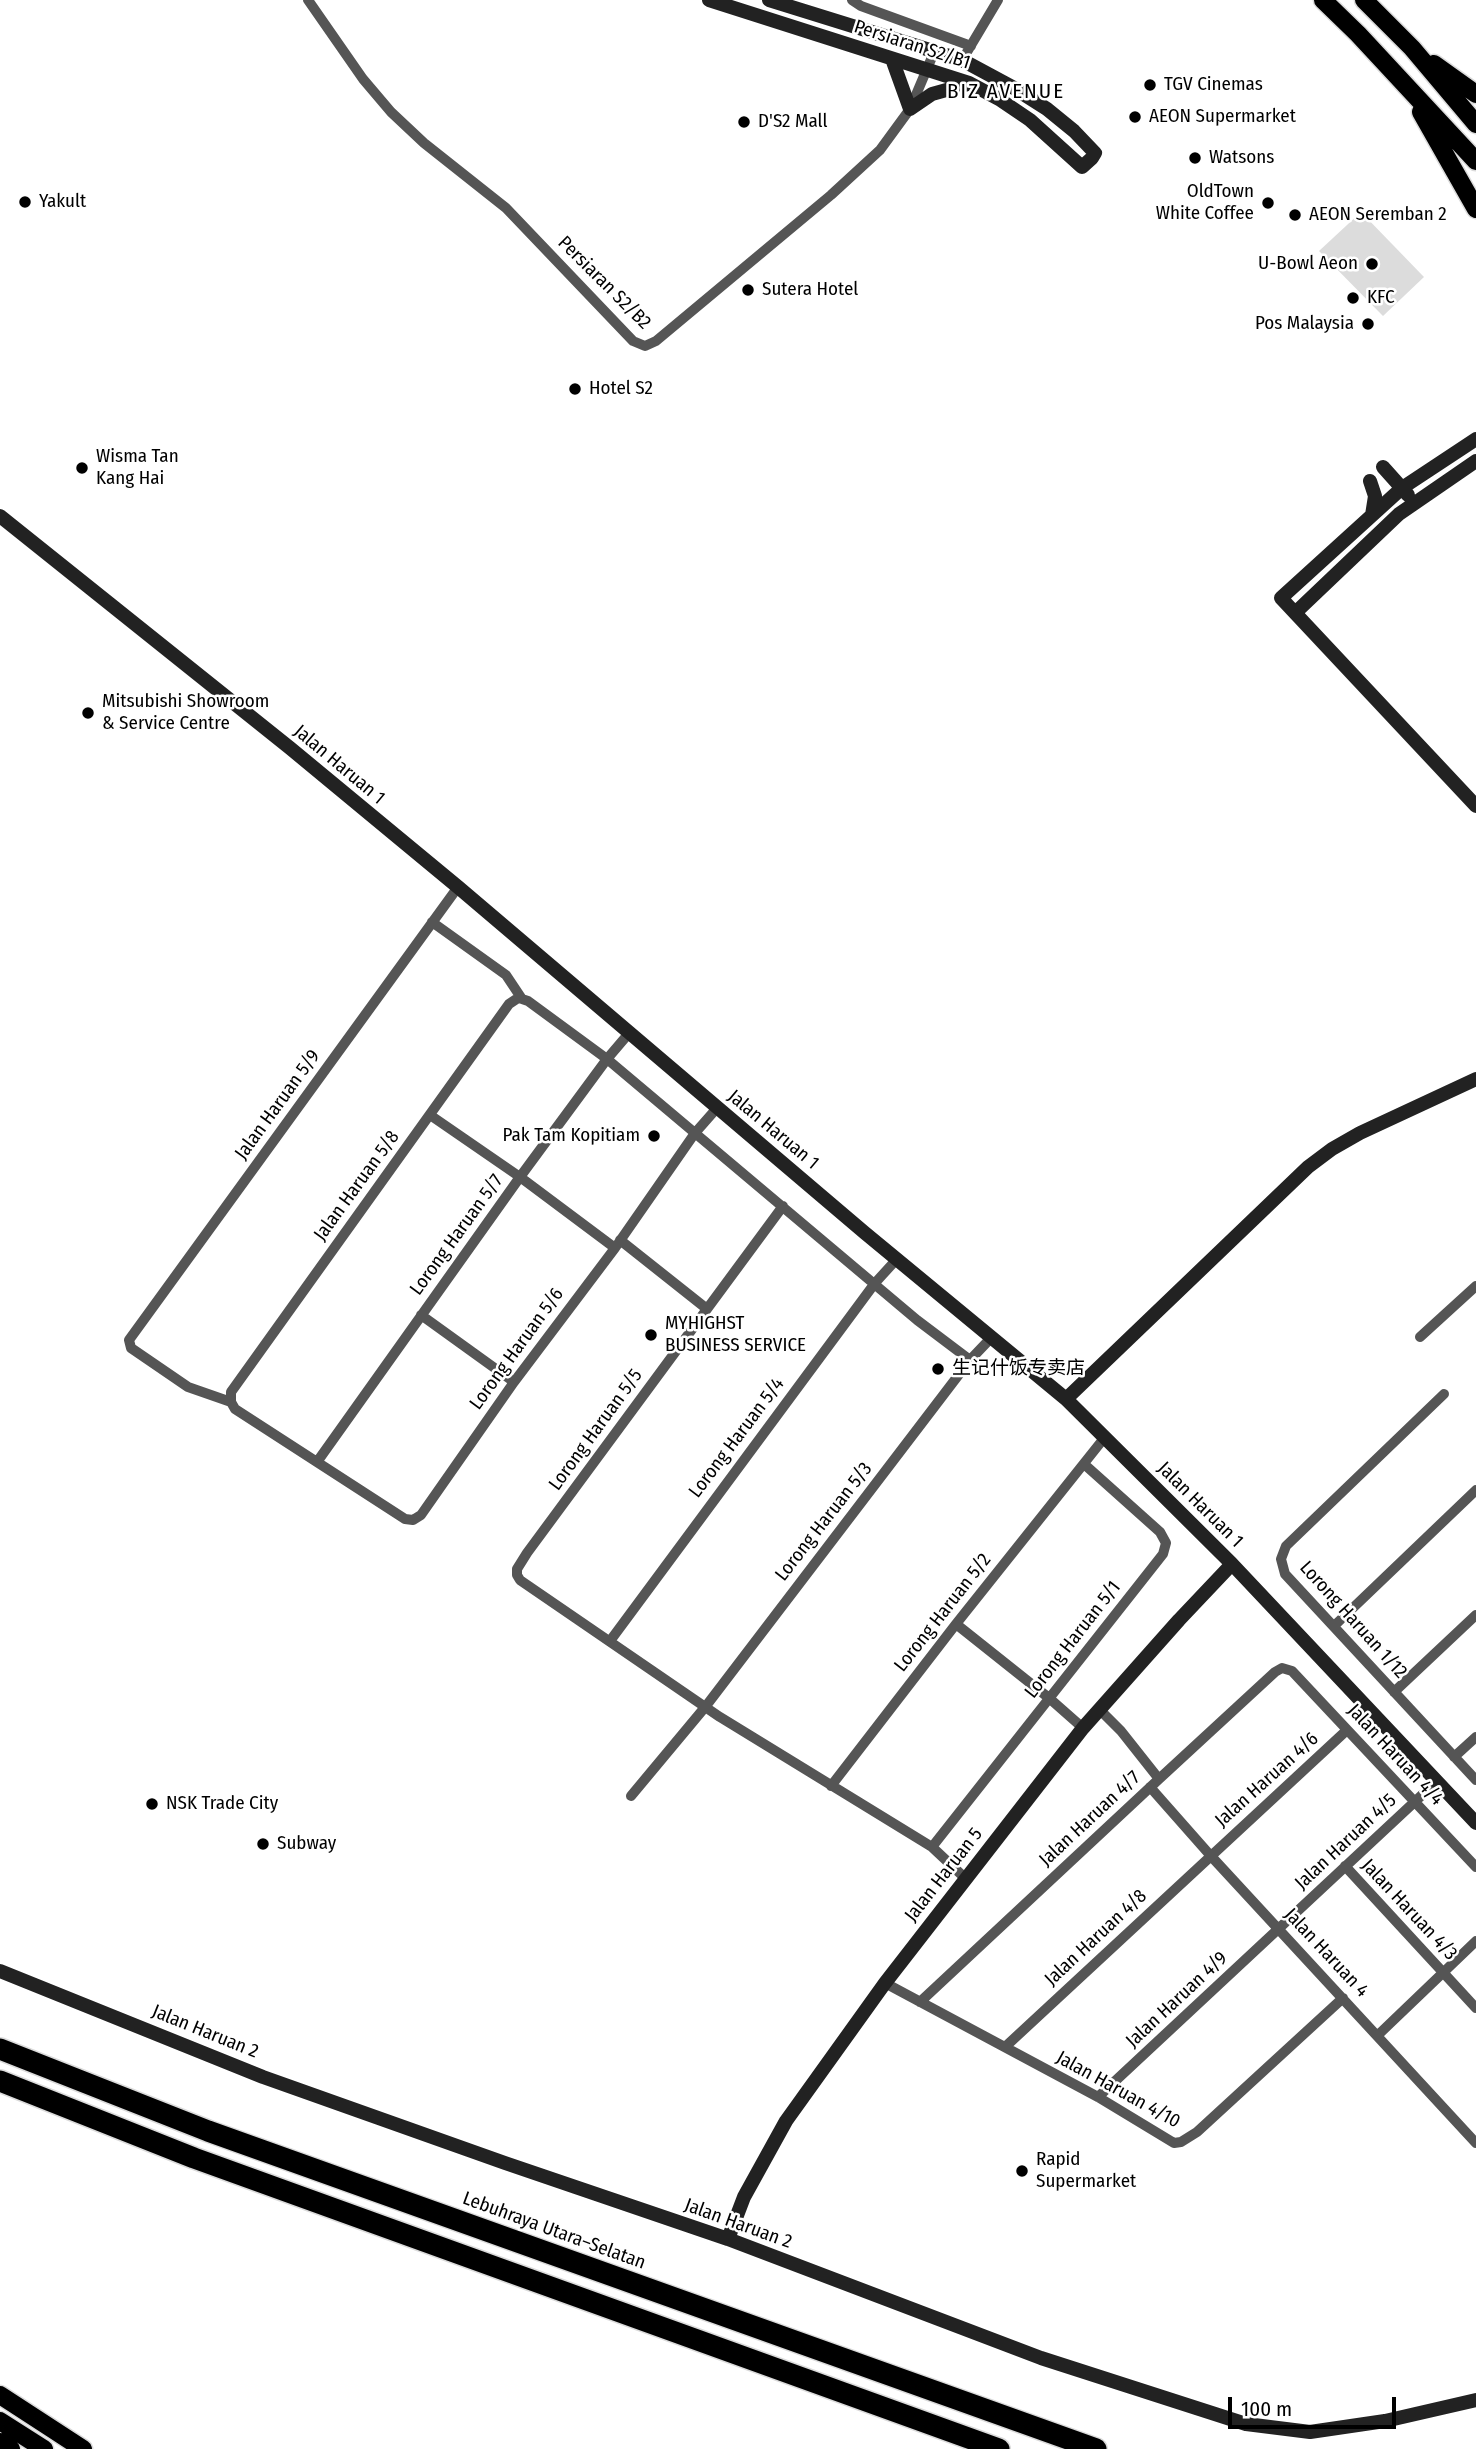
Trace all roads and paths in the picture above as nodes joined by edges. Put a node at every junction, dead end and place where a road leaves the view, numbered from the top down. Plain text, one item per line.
1 (308, 0) edge
2 (709, 0) edge
3 (769, 0) edge
4 (998, 0) edge
5 (1323, 0) edge
6 (1364, 0) edge
7 (859, 2) edge
8 (849, 24) junction
9 (971, 46) junction
10 (1412, 48) junction
11 (934, 50) junction
12 (892, 59) junction
13 (962, 60) junction
14 (926, 69) junction
15 (969, 83) junction
16 (1406, 86) junction
17 (1476, 94) edge
18 (911, 109) junction
19 (1476, 124) edge
20 (1476, 161) edge
21 (1476, 209) edge
22 (1476, 439) edge
23 (1476, 461) edge
24 (1424, 474) junction
25 (1370, 481) dead end
26 (1402, 488) junction
27 (1387, 501) junction
28 (1414, 502) junction
29 (1372, 514) junction
30 (1399, 514) junction
31 (0, 516) edge
32 (1295, 613) junction
33 (1476, 806) edge
34 (458, 887) junction
35 (432, 922) junction
36 (522, 999) junction
37 (630, 1032) junction
38 (607, 1059) junction
39 (1476, 1079) edge
40 (717, 1108) junction
41 (430, 1115) junction
42 (695, 1133) junction
43 (520, 1177) junction
44 (783, 1206) junction
45 (618, 1244) junction
46 (896, 1260) junction
47 (875, 1283) junction
48 (1476, 1286) edge
49 (707, 1309) junction
50 (421, 1315) junction
51 (991, 1338) junction
52 (1420, 1338) dead end
53 (970, 1360) junction
54 (514, 1382) junction
55 (1444, 1394) dead end
56 (1066, 1399) junction
57 (231, 1402) junction
58 (1105, 1437) junction
59 (317, 1462) junction
60 (1084, 1464) junction
61 (1476, 1490) edge
62 (1232, 1564) junction
63 (1476, 1615) edge
64 (956, 1624) junction
65 (1334, 1626) junction
66 (610, 1641) junction
67 (1287, 1668) joint
68 (1394, 1692) junction
69 (1049, 1698) junction
70 (706, 1706) junction
71 (1099, 1709) junction
72 (1083, 1728) junction
73 (1347, 1730) junction
74 (1476, 1737) edge
75 (1454, 1757) junction
76 (1476, 1780) edge
77 (1437, 1781) junction
78 (1154, 1783) junction
79 (831, 1786) junction
80 (631, 1796) dead end
81 (1415, 1802) junction
82 (1476, 1823) edge
83 (932, 1847) junction
84 (1210, 1855) junction
85 (1345, 1866) junction
86 (1476, 1867) edge
87 (965, 1878) junction
88 (1279, 1928) junction
89 (1476, 1941) edge
90 (0, 1970) edge
91 (1443, 1972) junction
92 (884, 1983) junction
93 (1343, 1998) junction
94 (920, 2002) junction
95 (1476, 2008) edge
96 (1378, 2035) junction
97 (1005, 2047) junction
98 (0, 2049) edge
99 (0, 2081) edge
100 (1098, 2097) junction
101 (1475, 2141) edge
102 (728, 2239) junction
103 (0, 2395) edge
104 (1476, 2400) edge
105 (0, 2421) edge
106 (0, 2442) edge
107 (11, 2449) edge
108 (44, 2449) edge
109 (83, 2449) edge
110 (999, 2449) edge
111 (1096, 2449) edge

1 - 18 street, Persiaran S2/B2
2 - 12 main road, Persiaran S2/B1
3 - 8 main road, Persiaran S2/B1
4 - 9 street
5 - 16 main road
6 - 10 main road
7 - 8 street
7 - 9 street
8 - 11 main road, Persiaran S2/B1
9 - 13 street
10 - 17 main road
10 - 19 main road
11 - 13 main road, Persiaran S2/B1
11 - 14 street, Persiaran S2/B2
12 - 14 main road, Persiaran S2/B1
12 - 18 main road
13 - 15 main road, Persiaran S2/B1
14 - 15 main road, Persiaran S2/B1
14 - 18 street, Persiaran S2/B2
15 - 18 main road
16 - 20 main road
16 - 21 main road
22 - 24 main road
23 - 28 main road
24 - 26 main road
24 - 26 main road
25 - 29 main road
26 - 27 main road
26 - 28 main road
27 - 29 main road
27 - 30 main road
28 - 30 main road
29 - 32 main road
30 - 32 main road
31 - 34 main road, Jalan Haruan 1
32 - 33 main road
34 - 35 street, Jalan Haruan 5/9
34 - 37 main road, Jalan Haruan 1
35 - 36 street
35 - 57 street, Jalan Haruan 5/9
36 - 38 street
36 - 41 street, Jalan Haruan 5/8
37 - 38 street, Lorong Haruan 5/7
37 - 40 main road, Jalan Haruan 1
38 - 42 street
38 - 43 street, Lorong Haruan 5/7
39 - 56 main road
40 - 42 street, Lorong Haruan 5/6
40 - 46 main road, Jalan Haruan 1
41 - 43 street
41 - 57 street, Jalan Haruan 5/8
42 - 44 street
42 - 45 street, Lorong Haruan 5/6
43 - 45 street
43 - 50 street, Lorong Haruan 5/7
44 - 47 street
44 - 49 street, Lorong Haruan 5/5
45 - 49 street
45 - 54 street, Lorong Haruan 5/6
46 - 47 street, Lorong Haruan 5/4
46 - 51 main road, Jalan Haruan 1
47 - 53 street
47 - 66 street, Lorong Haruan 5/4
48 - 52 street
49 - 66 street, Lorong Haruan 5/5
50 - 54 street
50 - 59 street, Lorong Haruan 5/7
51 - 53 street, Lorong Haruan 5/3
51 - 56 main road, Jalan Haruan 1
53 - 70 street, Lorong Haruan 5/3
54 - 59 street, Lorong Haruan 5/6
55 - 65 street, Lorong Haruan 1/12
56 - 58 main road, Jalan Haruan 1
57 - 59 street
58 - 60 street, Lorong Haruan 5/2
58 - 62 main road, Jalan Haruan 1
60 - 64 street, Lorong Haruan 5/2
60 - 69 street, Lorong Haruan 5/1
61 - 65 street
62 - 71 main road, Jalan Haruan 5
62 - 77 main road, Jalan Haruan 1
63 - 68 street
64 - 69 street
64 - 79 street, Lorong Haruan 5/2
65 - 68 street, Lorong Haruan 1/12
66 - 70 street
67 - 73 street, Jalan Haruan 4/4
67 - 78 street, Jalan Haruan 4/7
68 - 75 street, Lorong Haruan 1/12
69 - 72 street
69 - 83 street, Lorong Haruan 5/1
70 - 79 street
70 - 80 street, Lorong Haruan 5/3
71 - 72 main road, Jalan Haruan 5
71 - 78 street, Jalan Haruan 4
72 - 87 main road, Jalan Haruan 5
73 - 81 street, Jalan Haruan 4/4
73 - 84 street, Jalan Haruan 4/6
74 - 75 street
75 - 76 street, Lorong Haruan 1/12
77 - 81 street, Jalan Haruan 4/5
77 - 82 main road, Jalan Haruan 1
78 - 84 street, Jalan Haruan 4
78 - 94 street, Jalan Haruan 4/7
79 - 83 street
81 - 85 street, Jalan Haruan 4/5
81 - 86 street, Jalan Haruan 4/4
83 - 87 street
84 - 88 street, Jalan Haruan 4
84 - 97 street, Jalan Haruan 4/8
85 - 88 street, Jalan Haruan 4/5
85 - 91 street, Jalan Haruan 4/3
87 - 92 main road, Jalan Haruan 5
88 - 93 street, Jalan Haruan 4
88 - 100 street, Jalan Haruan 4/9
89 - 91 street
90 - 102 main road, Jalan Haruan 2
91 - 95 street, Jalan Haruan 4/3
91 - 96 street
92 - 94 street, Jalan Haruan 4/10
92 - 102 main road, Jalan Haruan 5
93 - 96 street, Jalan Haruan 4
93 - 100 street, Jalan Haruan 4/10
94 - 97 street, Jalan Haruan 4/10
96 - 101 street, Jalan Haruan 4
97 - 100 street, Jalan Haruan 4/10
98 - 111 highway, Lebuhraya Utara–Selatan
99 - 110 highway
102 - 104 main road, Jalan Haruan 2
103 - 109 main road
105 - 108 main road
106 - 107 main road

